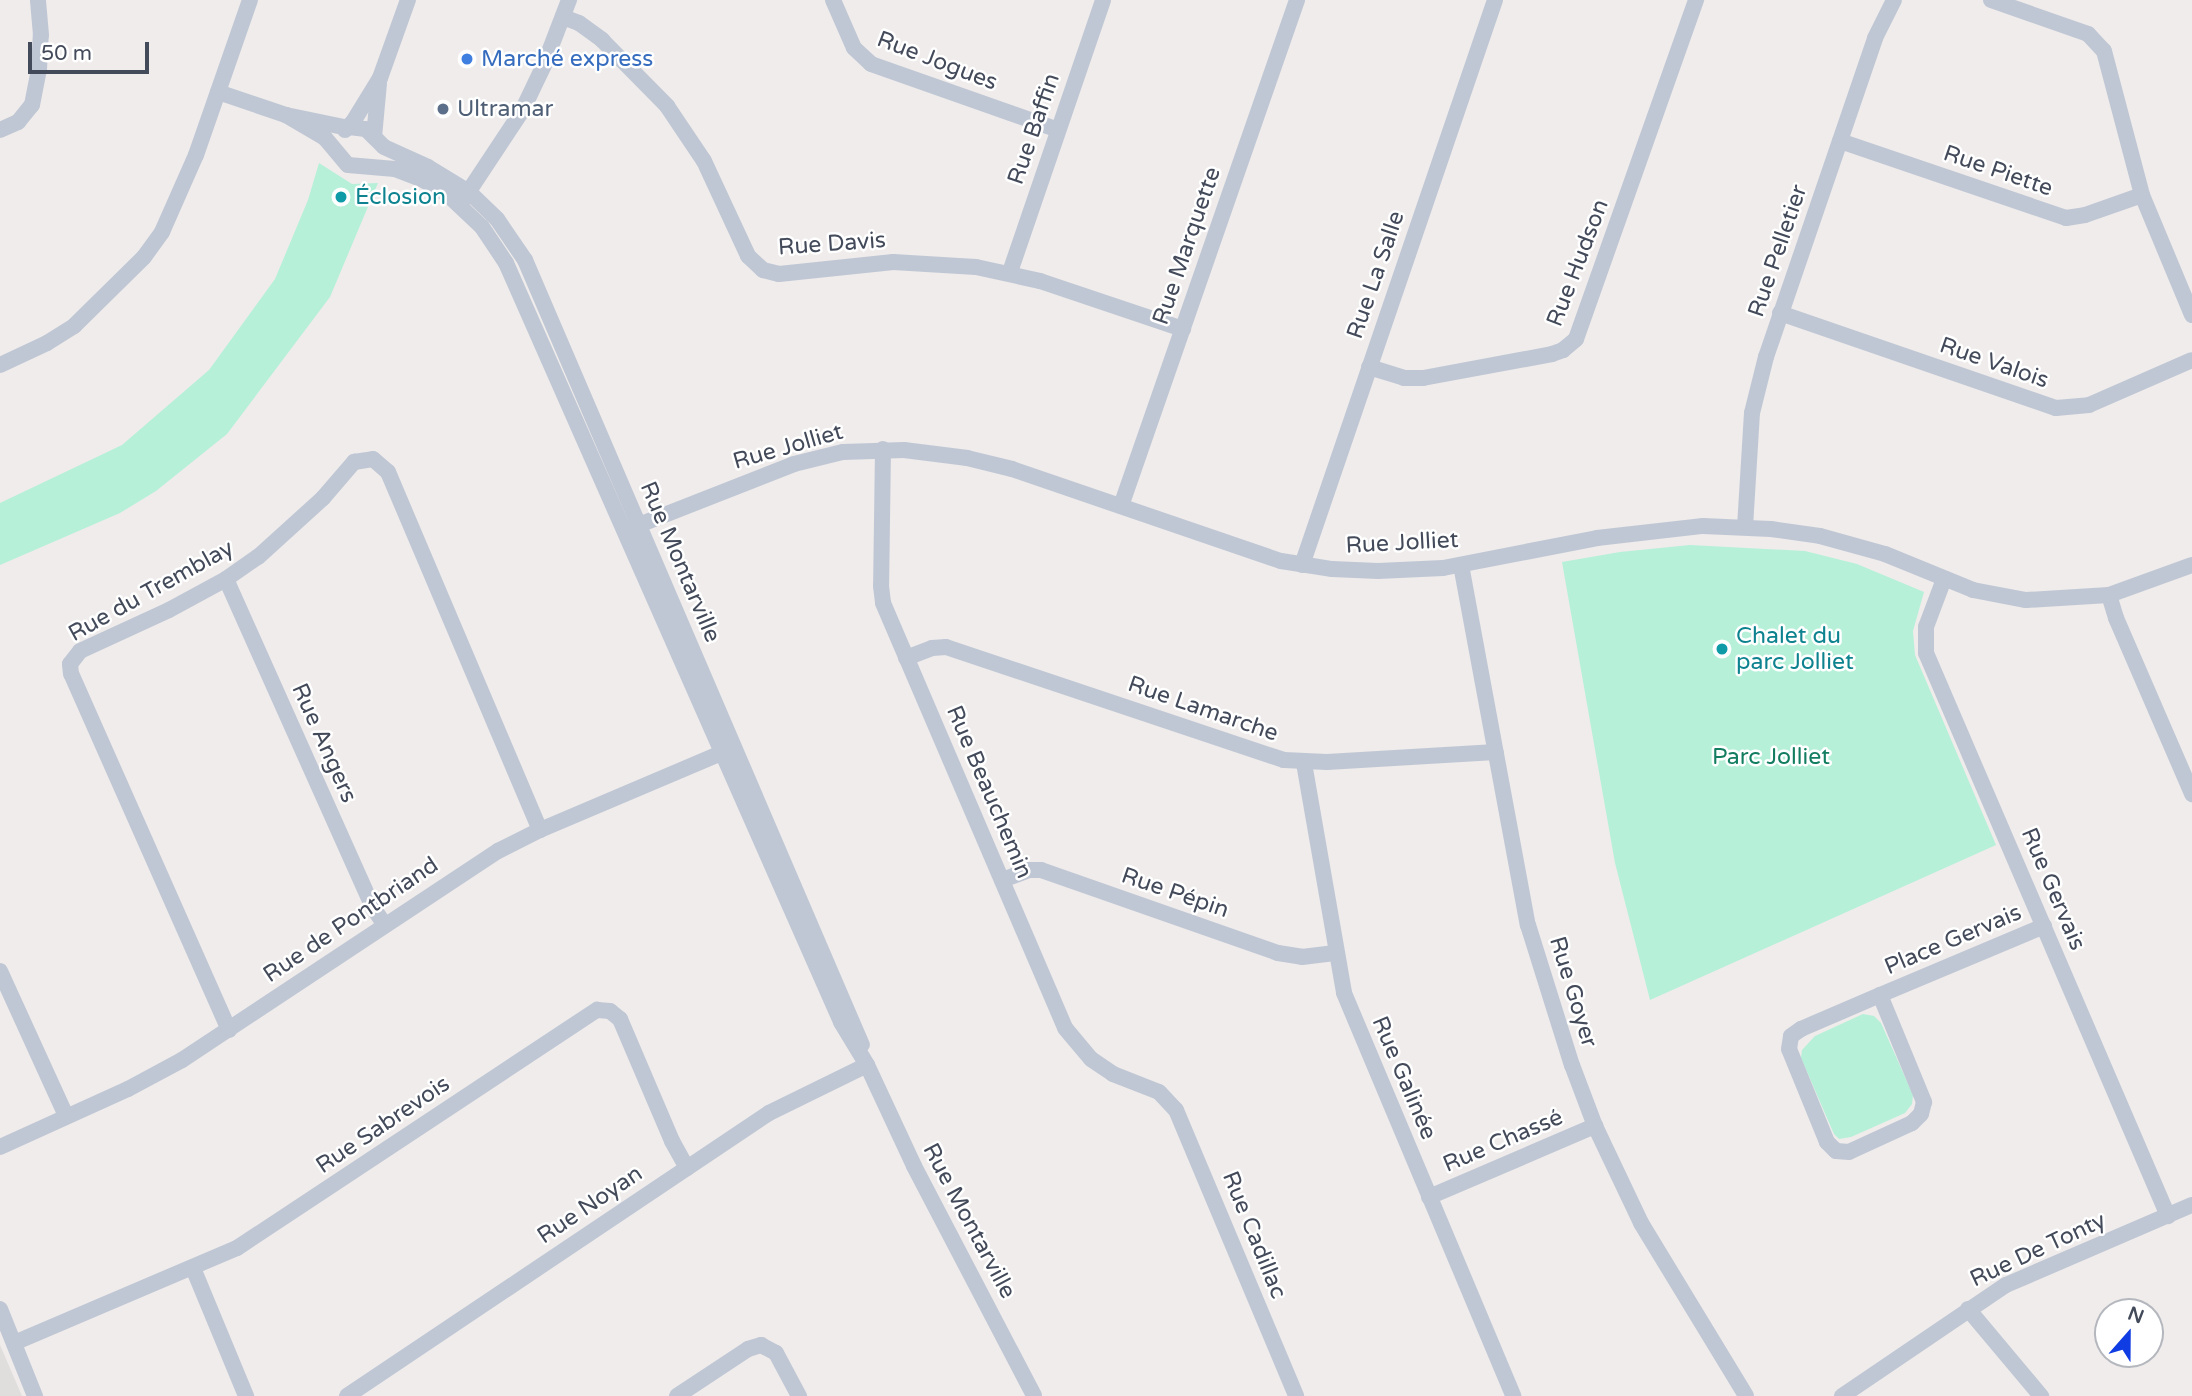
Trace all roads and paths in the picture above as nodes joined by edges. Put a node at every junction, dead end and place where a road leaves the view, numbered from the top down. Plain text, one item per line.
1 (38, 0) edge
2 (250, 0) edge
3 (408, 0) edge
4 (569, 0) edge
5 (833, 0) edge
6 (1103, 0) edge
7 (1297, 0) edge
8 (1495, 0) edge
9 (1696, 0) edge
10 (1894, 0) edge
11 (1992, 0) edge
12 (563, 17) junction
13 (380, 78) junction
14 (218, 92) junction
15 (286, 115) junction
16 (349, 128) junction
17 (0, 130) edge
18 (1058, 130) junction
19 (374, 138) junction
20 (1840, 141) junction
21 (337, 150) junction
22 (356, 166) junction
23 (2142, 195) junction
24 (464, 199) junction
25 (1010, 272) junction
26 (1780, 313) junction
27 (2192, 315) edge
28 (1183, 329) junction
29 (2192, 360) edge
30 (0, 365) edge
31 (1369, 367) junction
32 (883, 449) junction
33 (1121, 506) junction
34 (633, 527) junction
35 (1745, 527) junction
36 (1302, 565) junction
37 (1461, 565) junction
38 (2192, 565) edge
39 (226, 579) junction
40 (1944, 579) junction
41 (2109, 595) junction
42 (906, 658) junction
43 (729, 750) junction
44 (1496, 752) junction
45 (1304, 763) junction
46 (2192, 794) edge
47 (540, 830) junction
48 (1002, 880) junction
49 (384, 924) junction
50 (2044, 926) junction
51 (1335, 953) junction
52 (0, 971) edge
53 (1880, 995) junction
54 (229, 1030) junction
55 (867, 1065) junction
56 (1164, 1096) joint
57 (66, 1116) junction
58 (1595, 1126) junction
59 (0, 1147) edge
60 (687, 1167) junction
61 (1429, 1197) junction
62 (2192, 1205) edge
63 (2168, 1216) junction
64 (192, 1268) junction
65 (0, 1309) edge
66 (1968, 1309) junction
67 (14, 1343) junction
68 (35, 1396) edge
69 (246, 1396) edge
70 (346, 1396) edge
71 (677, 1396) edge
72 (799, 1396) edge
73 (1034, 1396) edge
74 (1296, 1396) edge
75 (1513, 1396) edge
76 (1746, 1396) edge
77 (1842, 1396) edge
78 (2041, 1396) edge

1 - 17 street
2 - 14 street
3 - 13 street
4 - 12 street
5 - 18 street, Rue Jogues
6 - 18 street, Rue Baffin
7 - 28 street, Rue Marquette
8 - 31 street, Rue La Salle
9 - 31 street, Rue Hudson
10 - 20 street, Rue Pelletier
11 - 23 street
12 - 24 street
12 - 25 street, Rue Davis
13 - 16 street
13 - 19 street
14 - 15 street, Rue Montarville
14 - 30 street
15 - 16 street, Rue Montarville
15 - 21 street, Rue Montarville
16 - 19 street, Rue Montarville
16 - 21 street
18 - 25 street, Rue Baffin
19 - 22 street
19 - 24 street, Rue Montarville
20 - 23 street, Rue Piette
20 - 26 street, Rue Pelletier
21 - 22 street, Rue Montarville
22 - 24 street, Rue Montarville
23 - 27 street
24 - 34 street, Rue Montarville
25 - 28 street, Rue Davis
26 - 29 street, Rue Valois
26 - 35 street, Rue Pelletier
28 - 33 street, Rue Marquette
31 - 36 street, Rue La Salle
32 - 33 street, Rue Jolliet
32 - 34 street, Rue Jolliet
32 - 42 street, Rue Beauchemin
33 - 36 street, Rue Jolliet
34 - 43 street, Rue Montarville
35 - 37 street, Rue Jolliet
35 - 40 street, Rue Jolliet
36 - 37 street, Rue Jolliet
37 - 44 street, Rue Goyer
38 - 41 street, Rue Jolliet
39 - 47 street, Rue du Tremblay
39 - 49 street, Rue Angers
39 - 54 street, Rue du Tremblay
40 - 41 street, Rue Jolliet
40 - 50 street, Rue Gervais
41 - 46 street
42 - 45 street, Rue Lamarche
42 - 48 street, Rue Beauchemin
43 - 47 street, Rue de Pontbriand
43 - 55 street, Rue Montarville
44 - 45 street, Rue Lamarche
44 - 58 street, Rue Goyer
45 - 51 street, Rue Galinée
47 - 49 street, Rue de Pontbriand
48 - 51 street, Rue Pépin
48 - 56 street, Rue Beauchemin
49 - 54 street, Rue de Pontbriand
50 - 53 street, Place Gervais
50 - 63 street, Rue Gervais
51 - 61 street, Rue Galinée
52 - 57 street
53 - 53 street, Place Gervais
54 - 57 street, Rue de Pontbriand
55 - 60 street, Rue Noyan
55 - 73 street, Rue Montarville
56 - 74 street, Rue Cadillac
57 - 59 street, Rue de Pontbriand
58 - 61 street, Rue Chassé
58 - 76 street, Rue Goyer
60 - 64 street, Rue Sabrevois
60 - 70 street, Rue Noyan
61 - 75 street, Rue Galinée
62 - 63 street, Rue De Tonty
63 - 66 street, Rue De Tonty
64 - 67 street, Rue Sabrevois
64 - 69 street
65 - 67 street
66 - 77 street, Rue De Tonty
66 - 78 street
67 - 68 street
71 - 72 street

